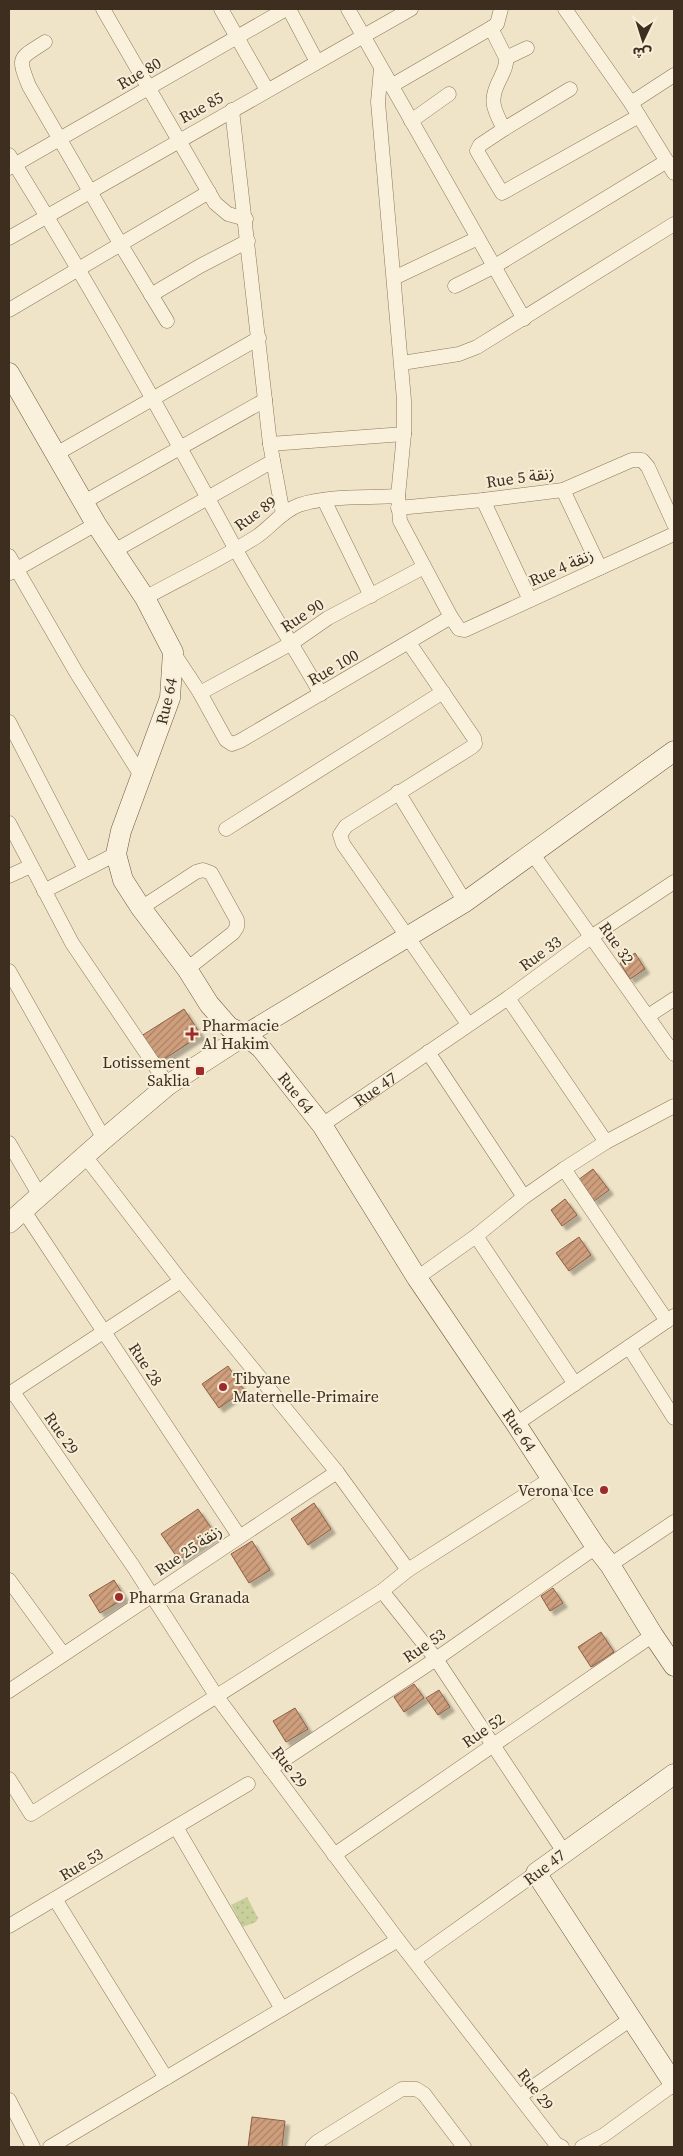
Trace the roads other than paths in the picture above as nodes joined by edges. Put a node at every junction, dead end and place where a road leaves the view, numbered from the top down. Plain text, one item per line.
1 (103, 9) edge
2 (221, 9) edge
3 (288, 9) edge
4 (348, 9) edge
5 (411, 9) edge
6 (501, 9) edge
7 (565, 9) edge
8 (491, 28) junction
9 (238, 37) junction
10 (364, 37) junction
11 (45, 42) dead end
12 (527, 48) dead end
13 (506, 58) junction
14 (317, 62) junction
15 (381, 68) junction
16 (674, 75) edge
17 (391, 86) junction
18 (149, 88) junction
19 (570, 89) dead end
20 (267, 90) junction
21 (449, 94) dead end
22 (631, 102) junction
23 (232, 110) junction
24 (638, 116) junction
25 (411, 121) junction
26 (504, 129) junction
27 (60, 139) junction
28 (177, 140) junction
29 (11, 163) edge
30 (671, 167) edge
31 (90, 191) junction
32 (209, 192) junction
33 (46, 216) junction
34 (246, 219) junction
35 (674, 224) edge
36 (9, 238) edge
37 (478, 238) junction
38 (248, 240) junction
39 (121, 245) junction
40 (495, 266) junction
41 (78, 271) junction
42 (394, 278) junction
43 (455, 286) dead end
44 (151, 295) junction
45 (9, 310) edge
46 (524, 319) junction
47 (167, 321) dead end
48 (259, 338) junction
49 (402, 363) junction
50 (9, 373) edge
51 (151, 398) junction
52 (265, 400) junction
53 (404, 434) junction
54 (270, 444) junction
55 (180, 448) junction
56 (56, 454) junction
57 (273, 461) junction
58 (563, 490) junction
59 (209, 499) junction
60 (324, 500) junction
61 (483, 500) junction
62 (84, 502) junction
63 (398, 502) junction
64 (283, 514) junction
65 (96, 524) junction
66 (674, 524) edge
67 (674, 534) edge
68 (235, 548) junction
69 (114, 551) junction
70 (9, 556) edge
71 (424, 567) junction
72 (600, 568) junction
73 (13, 571) edge
74 (371, 596) junction
75 (144, 598) junction
76 (530, 600) junction
77 (451, 618) junction
78 (292, 643) junction
79 (409, 643) junction
80 (173, 652) junction
81 (443, 692) junction
82 (200, 693) junction
83 (321, 694) junction
84 (9, 722) edge
85 (673, 754) edge
86 (142, 777) junction
87 (398, 792) junction
88 (9, 823) edge
89 (226, 829) dead end
90 (532, 853) junction
91 (116, 854) junction
92 (30, 866) junction
93 (85, 869) junction
94 (9, 876) edge
95 (674, 882) edge
96 (44, 891) junction
97 (465, 902) junction
98 (141, 908) junction
99 (408, 935) junction
100 (591, 937) junction
101 (187, 969) junction
102 (9, 971) edge
103 (508, 998) junction
104 (674, 999) edge
105 (648, 1016) junction
106 (468, 1024) junction
107 (246, 1034) junction
108 (428, 1052) junction
109 (674, 1054) edge
110 (168, 1085) junction
111 (674, 1106) edge
112 (322, 1125) junction
113 (104, 1139) junction
114 (606, 1142) junction
115 (9, 1143) edge
116 (85, 1156) junction
117 (564, 1169) junction
118 (40, 1196) junction
119 (524, 1197) junction
120 (16, 1217) edge
121 (476, 1236) junction
122 (417, 1278) junction
123 (181, 1281) junction
124 (671, 1318) edge
125 (104, 1331) junction
126 (629, 1347) junction
127 (575, 1384) junction
128 (11, 1393) edge
129 (674, 1418) edge
130 (516, 1424) junction
131 (337, 1472) junction
132 (552, 1478) junction
133 (674, 1522) edge
134 (239, 1536) junction
135 (596, 1547) junction
136 (610, 1565) junction
137 (408, 1570) junction
138 (9, 1580) edge
139 (382, 1590) junction
140 (151, 1596) junction
141 (653, 1635) junction
142 (63, 1654) junction
143 (671, 1656) edge
144 (436, 1659) junction
145 (9, 1691) edge
146 (217, 1697) junction
147 (492, 1745) junction
148 (270, 1770) junction
149 (674, 1774) edge
150 (9, 1779) edge
151 (248, 1784) dead end
152 (176, 1827) junction
153 (564, 1852) junction
154 (334, 1855) junction
155 (536, 1873) junction
156 (55, 1899) junction
157 (9, 1926) edge
158 (398, 1940) junction
159 (414, 1960) junction
160 (282, 2009) junction
161 (631, 2019) junction
162 (166, 2078) junction
163 (674, 2084) edge
164 (520, 2096) junction
165 (9, 2100) edge
166 (33, 2147) edge
167 (50, 2147) edge
168 (312, 2147) edge
169 (464, 2147) edge
170 (562, 2147) edge
171 (582, 2147) edge

1 - 18 street
2 - 9 street
3 - 9 street, Rue 80
3 - 14 street
4 - 10 street
5 - 10 street, Rue 85
6 - 8 street
7 - 22 street
8 - 13 street
8 - 17 street
9 - 18 street, Rue 80
9 - 20 street
10 - 14 street, Rue 85
10 - 15 street
11 - 27 street
12 - 13 street
13 - 26 street
14 - 20 street, Rue 85
15 - 17 street
15 - 42 street
16 - 22 street
17 - 25 street
18 - 27 street, Rue 80
18 - 28 street
19 - 26 street
20 - 23 street, Rue 85
21 - 25 street
22 - 24 street
23 - 28 street, Rue 85
23 - 34 street
24 - 26 street
24 - 30 street
25 - 37 street
27 - 29 street, Rue 80
27 - 31 street
28 - 31 street, Rue 85
28 - 32 street
29 - 33 street
30 - 40 street
31 - 33 street, Rue 85
31 - 39 street
32 - 34 street
32 - 39 street
33 - 36 street, Rue 85
33 - 41 street
34 - 38 street
35 - 46 street
37 - 40 street
37 - 42 street
38 - 44 street
38 - 48 street
39 - 41 street
39 - 44 street
40 - 43 street
40 - 46 street
41 - 45 street
41 - 51 street
42 - 49 street
44 - 47 street
46 - 49 street
48 - 51 street
48 - 52 street
49 - 53 street
50 - 56 street
51 - 55 street
51 - 56 street
52 - 54 street
52 - 55 street
53 - 54 street
53 - 63 street
54 - 57 street
55 - 59 street
55 - 62 street
56 - 62 street
57 - 59 street
57 - 64 street
58 - 61 street, Rue 5 زنقة
58 - 66 street, Rue 5 زنقة
58 - 72 street
59 - 68 street
59 - 69 street
60 - 63 street, Rue 89
60 - 64 street, Rue 89
60 - 74 street
61 - 63 street, Rue 5 زنقة
61 - 76 street
62 - 65 street
63 - 71 street
64 - 68 street, Rue 89
65 - 69 street
65 - 73 street
67 - 72 street, Rue 4 زنقة
68 - 75 street, Rue 89
68 - 78 street
69 - 75 street
70 - 73 street
71 - 74 street, Rue 90
71 - 77 street
72 - 76 street, Rue 4 زنقة
73 - 86 street
74 - 78 street, Rue 90
75 - 80 street
76 - 77 street, Rue 4 زنقة
77 - 79 street, Rue 100
78 - 82 street, Rue 90
78 - 83 street
79 - 81 street
79 - 83 street, Rue 100
80 - 82 street
80 - 86 street, Rue 64
81 - 87 street
81 - 89 street
82 - 83 street, Rue 100
84 - 93 street
85 - 90 street
86 - 91 street, Rue 64
87 - 97 street
87 - 99 street
88 - 92 street
90 - 97 street
90 - 100 street, Rue 32
91 - 93 street
91 - 98 street, Rue 64
92 - 94 street
92 - 96 street
93 - 96 street
95 - 100 street, Rue 33
96 - 110 street
97 - 99 street
98 - 101 street, Rue 64
98 - 101 street
99 - 106 street
99 - 107 street
100 - 103 street, Rue 33
100 - 105 street, Rue 32
101 - 107 street, Rue 64
102 - 113 street
103 - 106 street, Rue 33
103 - 114 street
104 - 105 street
105 - 109 street, Rue 32
106 - 108 street, Rue 33
107 - 110 street
107 - 112 street, Rue 64
108 - 112 street, Rue 47
108 - 119 street
110 - 113 street
111 - 114 street
112 - 122 street, Rue 64
113 - 116 street
114 - 117 street
115 - 118 street
116 - 118 street
116 - 123 street
117 - 119 street
117 - 124 street
118 - 120 street
119 - 121 street
120 - 125 street, Rue 28
121 - 122 street
121 - 127 street
122 - 130 street, Rue 64
123 - 125 street
123 - 131 street
124 - 126 street
125 - 128 street
125 - 134 street, Rue 28
126 - 127 street
126 - 129 street
127 - 130 street
128 - 140 street, Rue 29
130 - 132 street, Rue 64
131 - 134 street, Rue 25 زنقة
131 - 137 street
132 - 135 street, Rue 64
132 - 137 street
133 - 136 street
134 - 140 street, Rue 25 زنقة
135 - 136 street, Rue 64
135 - 144 street, Rue 53
136 - 141 street, Rue 64
137 - 139 street
138 - 142 street
139 - 144 street
139 - 146 street
140 - 142 street, Rue 25 زنقة
140 - 146 street, Rue 29
141 - 143 street, Rue 64
141 - 147 street, Rue 52
142 - 145 street, Rue 25 زنقة
144 - 147 street
144 - 148 street, Rue 53
146 - 148 street, Rue 29
146 - 150 street
147 - 153 street
147 - 154 street, Rue 52
148 - 154 street, Rue 29
149 - 153 street, Rue 47
151 - 152 street, Rue 53
152 - 156 street, Rue 53
152 - 160 street
153 - 155 street, Rue 47
154 - 158 street, Rue 29
155 - 159 street, Rue 47
155 - 161 street
156 - 157 street, Rue 53
156 - 162 street
158 - 159 street, Rue 29
158 - 160 street
159 - 164 street, Rue 29
160 - 162 street
161 - 163 street
161 - 164 street
162 - 167 street
163 - 171 street
164 - 170 street, Rue 29
165 - 166 street
168 - 169 street

